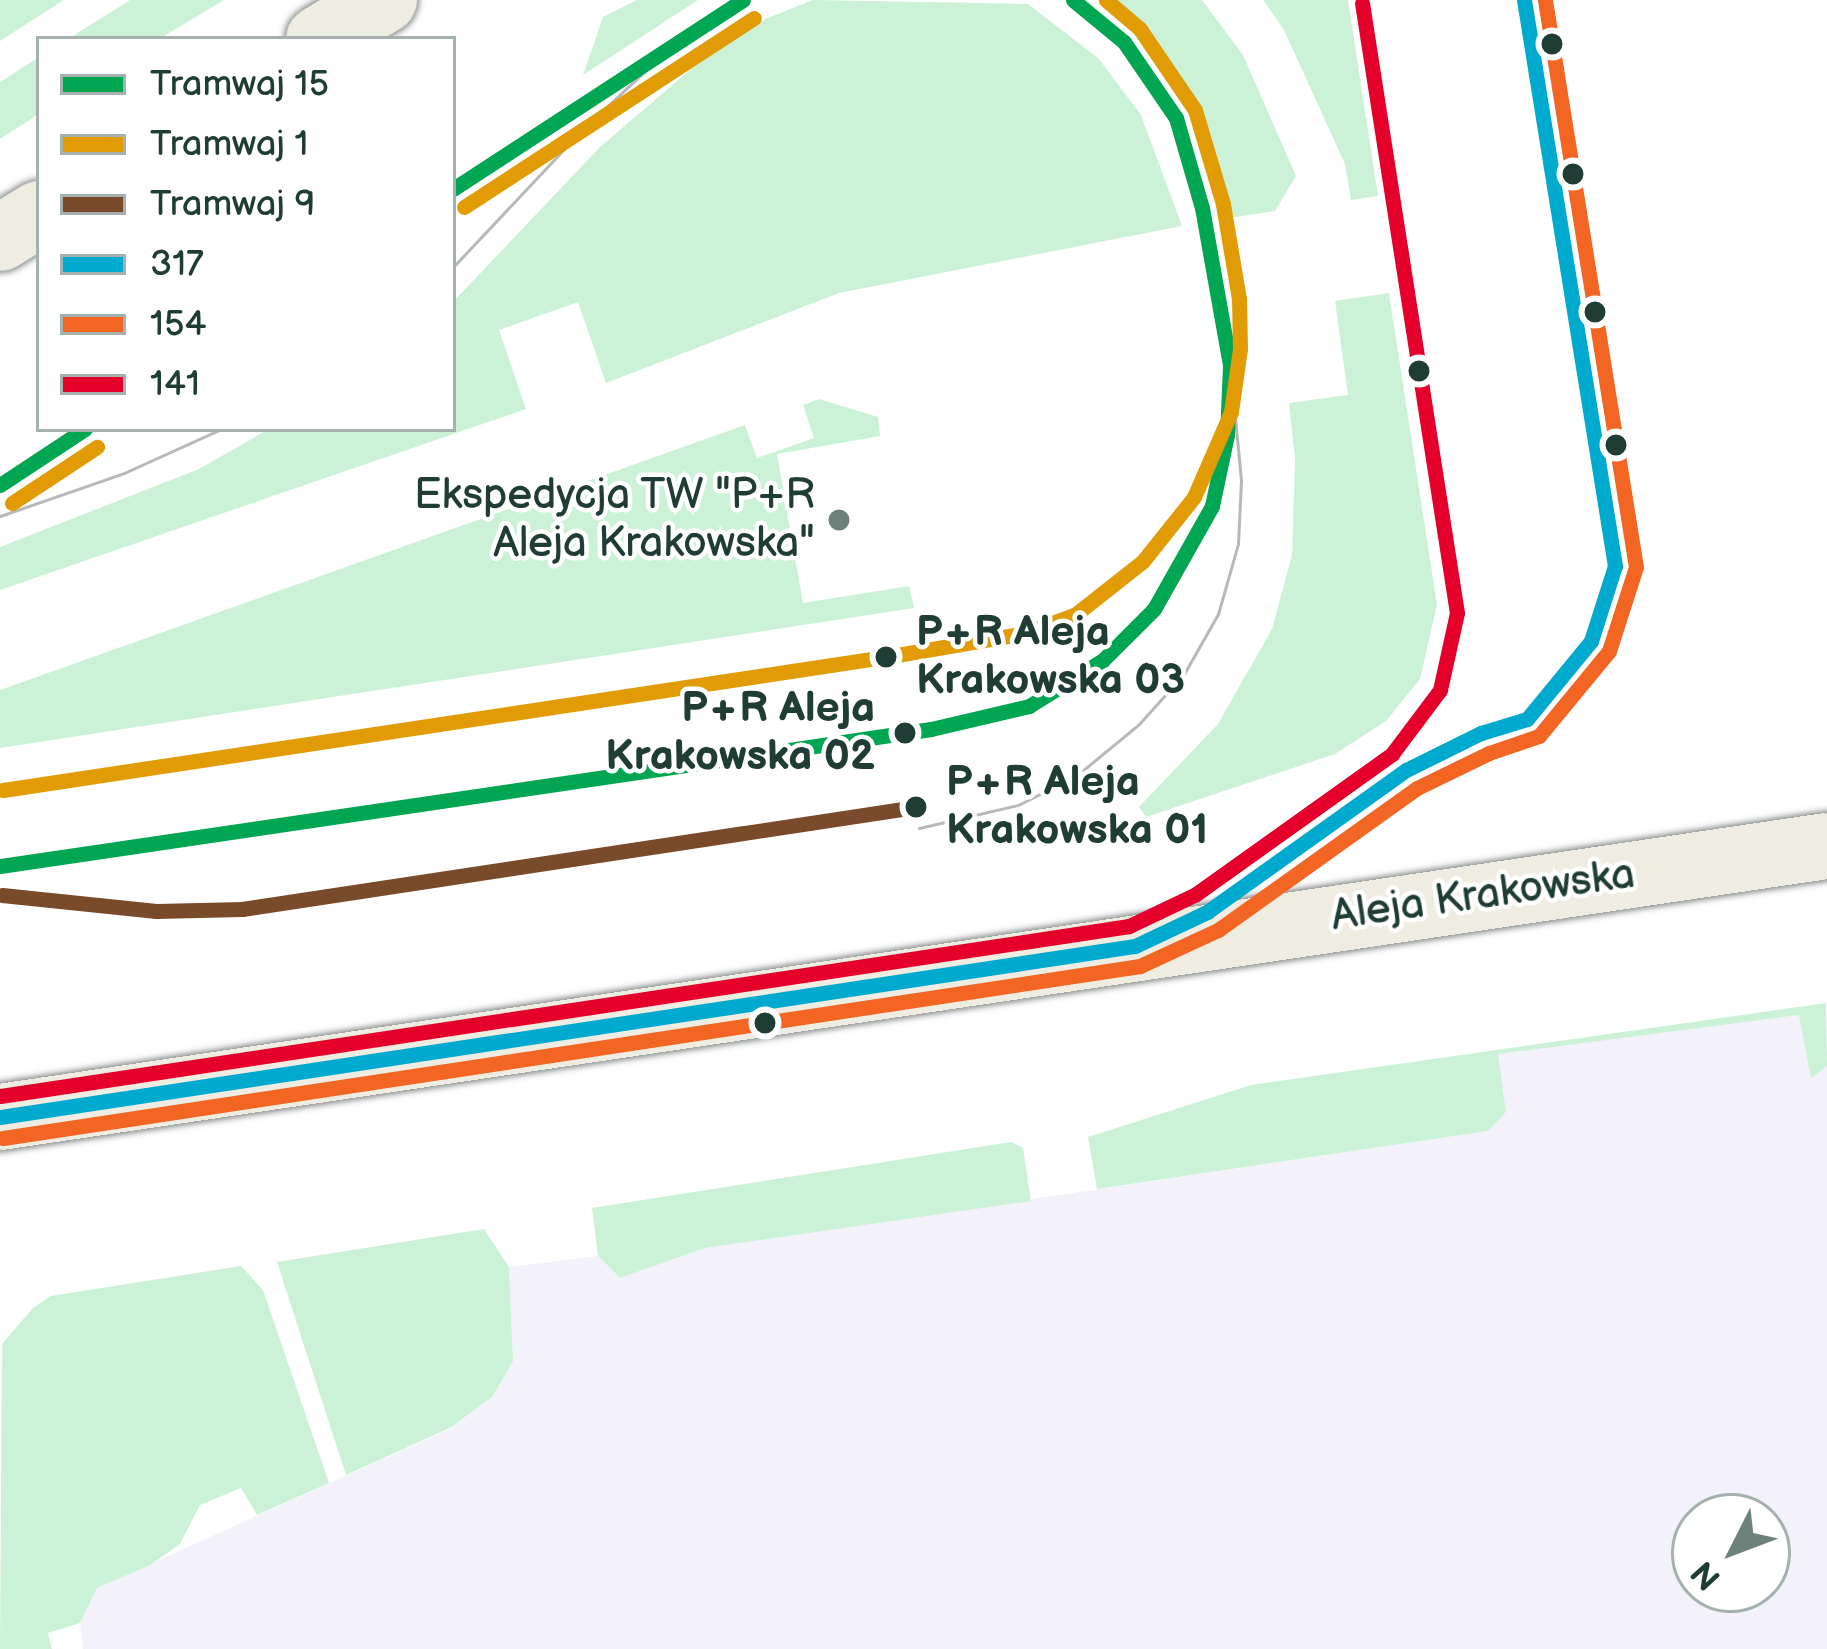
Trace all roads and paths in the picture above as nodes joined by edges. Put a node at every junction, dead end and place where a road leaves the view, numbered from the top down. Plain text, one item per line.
1 (384, 0) edge
2 (324, 36) edge
3 (36, 216) edge
4 (0, 238) edge
5 (1827, 846) edge
6 (0, 1117) edge

1 - 2 main road
3 - 4 main road
5 - 6 main road, Aleja Krakowska

